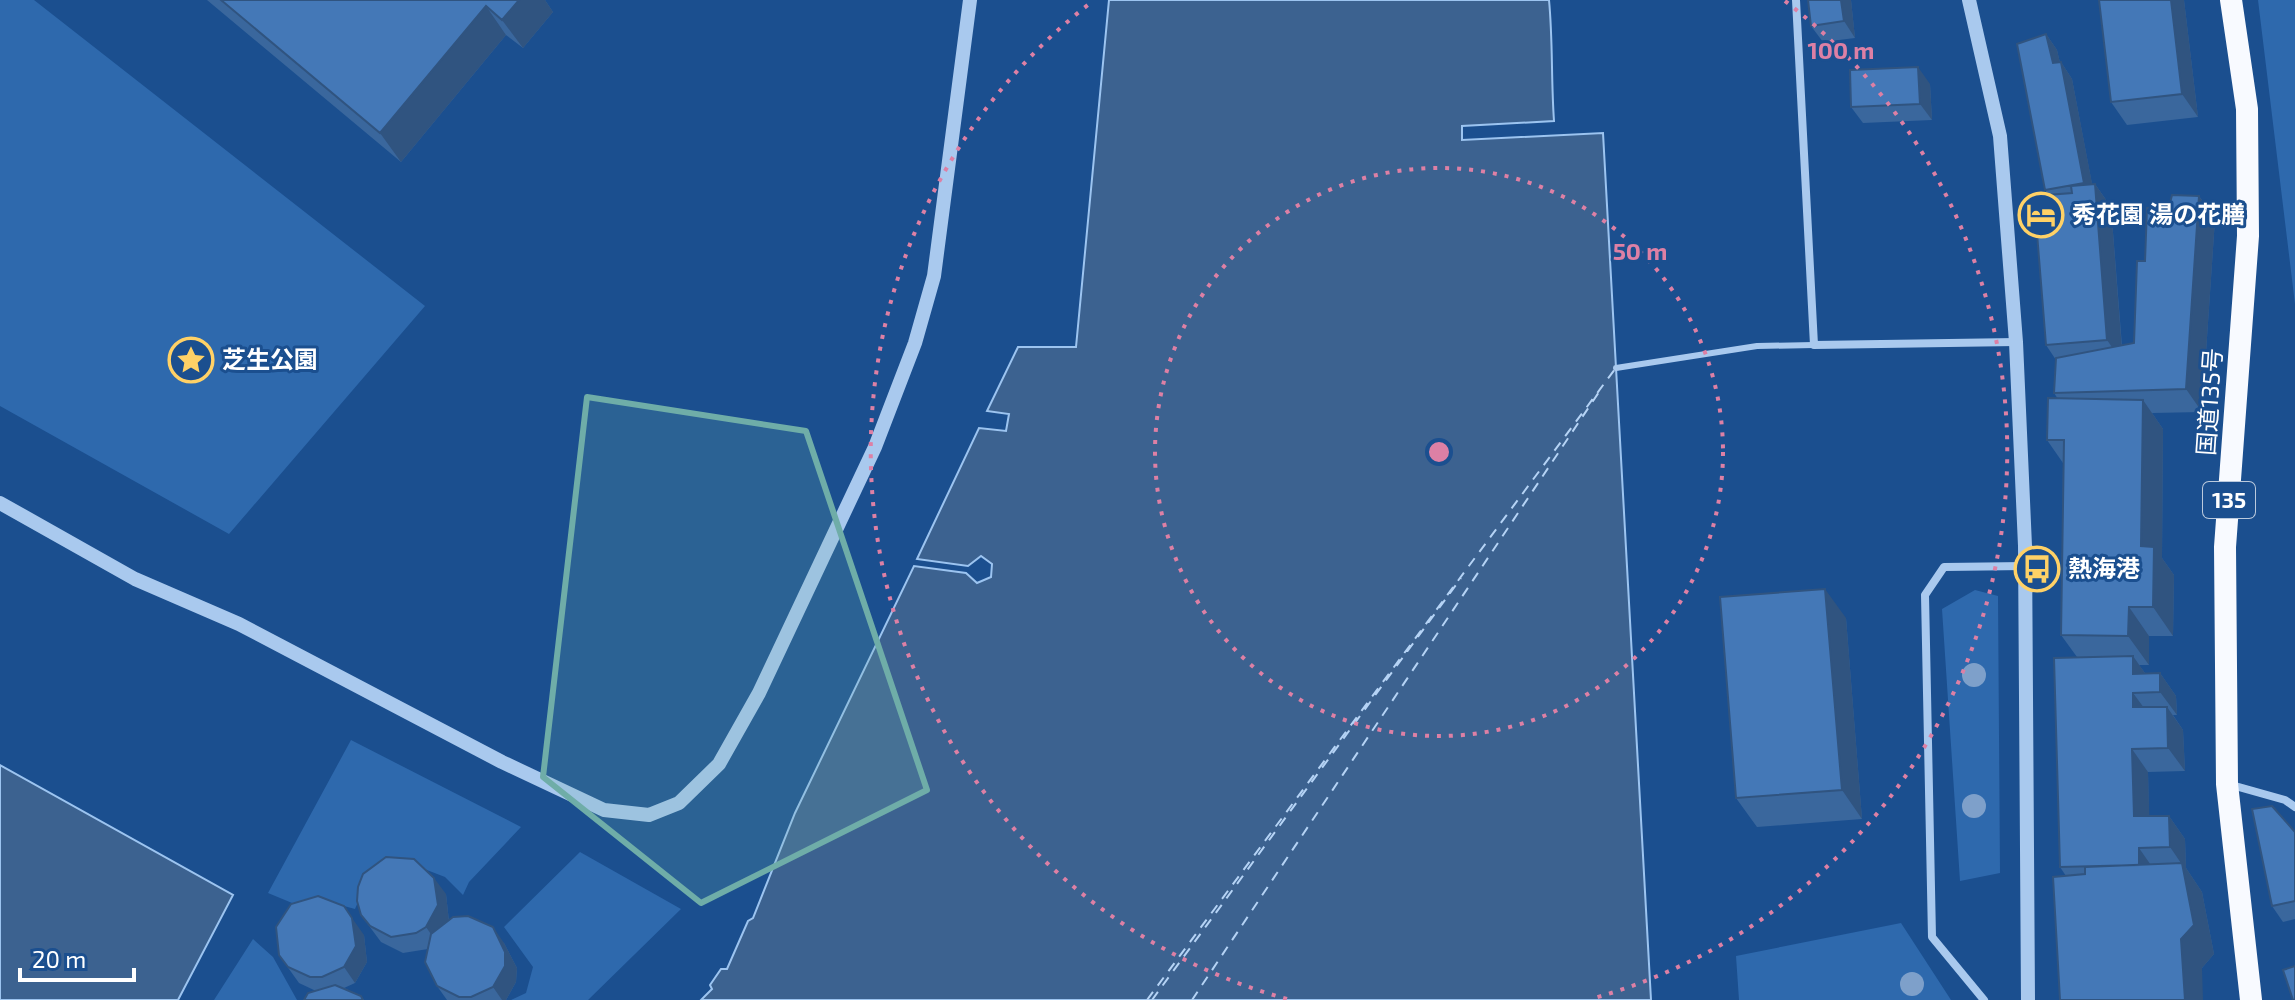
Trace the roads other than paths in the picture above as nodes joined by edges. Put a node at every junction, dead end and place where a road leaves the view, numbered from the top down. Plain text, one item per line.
1 (970, 0) edge
2 (1796, 0) edge
3 (1969, 0) edge
4 (2231, 0) edge
5 (2016, 342) junction
6 (1814, 345) junction
7 (1616, 368) dead end
8 (0, 503) edge
9 (2025, 566) junction
10 (2227, 784) junction
11 (2295, 807) edge
12 (1984, 1000) edge
13 (2028, 1000) edge
14 (2251, 1000) edge

1 - 8 street
2 - 6 street
3 - 5 street
4 - 10 highway, 国道135号 / 135
5 - 6 street
5 - 9 street
6 - 7 lane
9 - 12 street
9 - 13 street
10 - 11 street
10 - 14 highway, 国道135号 / 135

